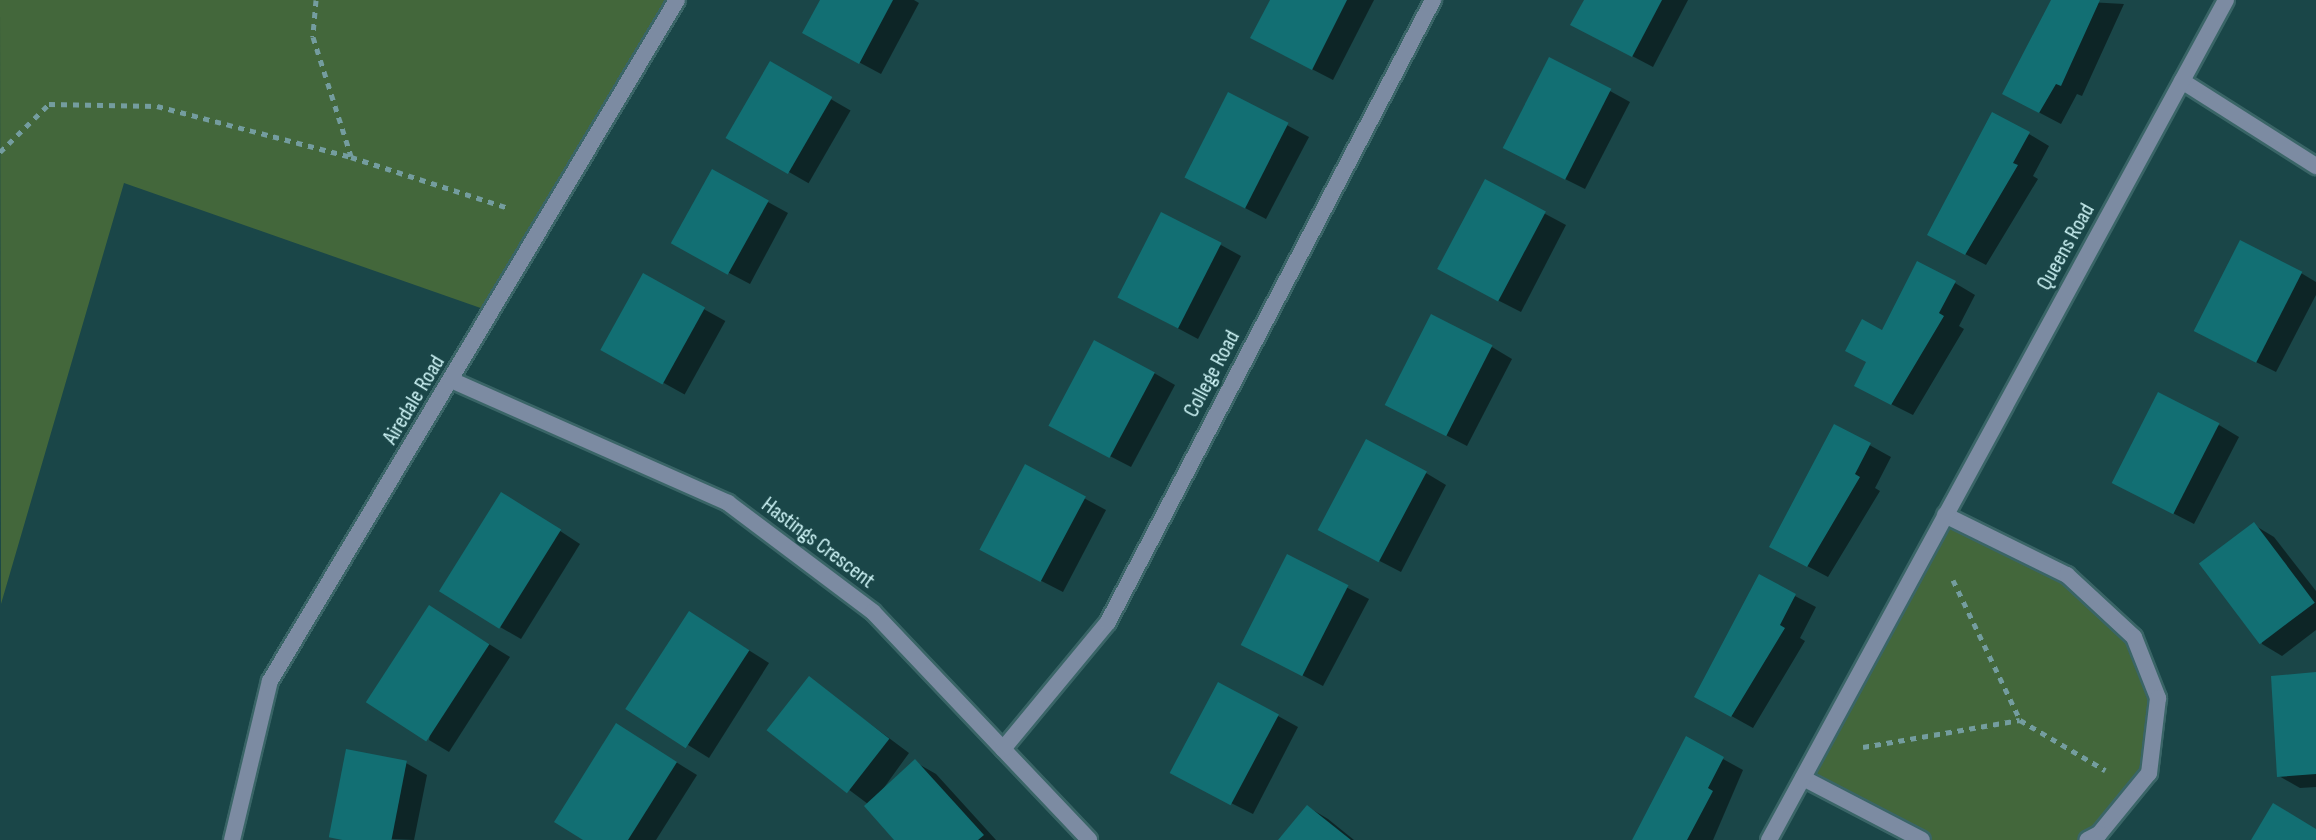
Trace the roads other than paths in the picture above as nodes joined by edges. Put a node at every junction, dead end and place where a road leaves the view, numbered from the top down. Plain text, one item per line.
1 (677, 0) edge
2 (1433, 0) edge
3 (2226, 0) edge
4 (2182, 81) junction
5 (2316, 166) edge
6 (451, 380) junction
7 (1945, 515) junction
8 (1003, 749) junction
9 (1803, 778) junction
10 (232, 840) edge
11 (1089, 840) edge
12 (1769, 840) edge
13 (1922, 840) edge
14 (2087, 840) edge

1 - 6 street, Airedale Road
2 - 8 street, College Road
3 - 4 street, Queens Road
4 - 5 street
4 - 7 street, Queens Road
6 - 8 street, Hastings Crescent
6 - 10 street, Airedale Road
7 - 9 street, Queens Road
7 - 14 street
8 - 11 street, Hastings Crescent
9 - 12 street, Queens Road
9 - 13 street

